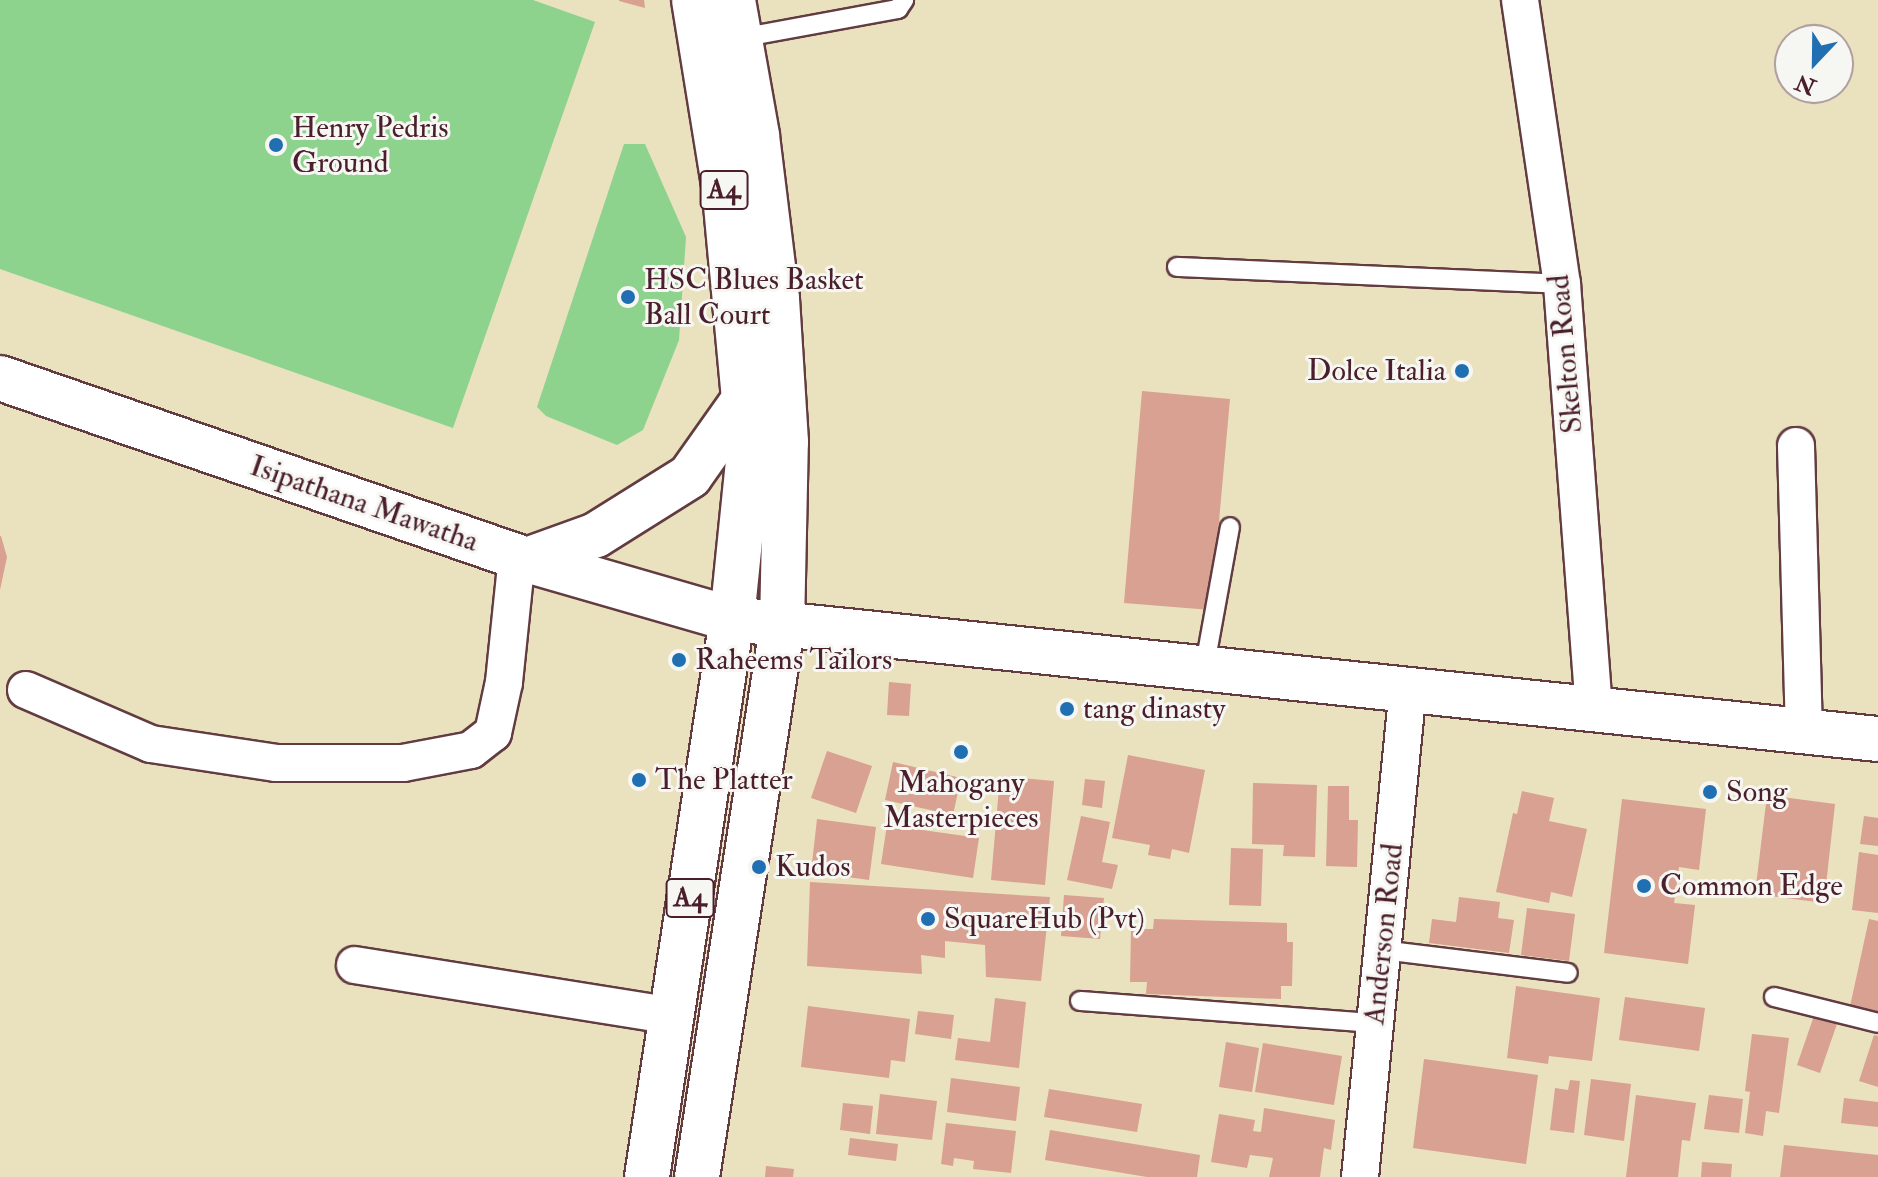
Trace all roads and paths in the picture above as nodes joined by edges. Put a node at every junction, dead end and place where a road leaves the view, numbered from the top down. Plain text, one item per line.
1 (694, 0) edge
2 (904, 0) edge
3 (1520, 0) edge
4 (736, 19) edge
5 (1177, 267) dead end
6 (1562, 284) junction
7 (0, 378) edge
8 (746, 397) junction
9 (1796, 446) dead end
10 (1230, 527) dead end
11 (522, 559) junction
12 (732, 619) junction
13 (782, 627) junction
14 (1204, 670) junction
15 (26, 690) dead end
16 (1408, 691) junction
17 (1594, 710) junction
18 (1804, 731) junction
19 (1878, 739) edge
20 (1382, 950) junction
21 (355, 965) dead end
22 (1568, 973) dead end
23 (1774, 997) dead end
24 (1080, 1001) dead end
25 (673, 1016) junction
26 (1375, 1023) junction
27 (1878, 1023) edge
28 (647, 1177) edge
29 (697, 1177) edge
30 (1360, 1177) edge

1 - 8 main road, A4
2 - 4 lane
3 - 6 street, Skelton Road
4 - 13 main road, A4
5 - 6 lane
6 - 17 street, Skelton Road
7 - 11 main road, Isipathana Mawatha
8 - 11 main road
8 - 12 main road, A4
9 - 18 street
10 - 14 lane
11 - 12 main road, Isipathana Mawatha
11 - 15 street
12 - 13 main road, Isipathana Mawatha
12 - 25 main road, A4
13 - 14 main road, Isipathana Mawatha
13 - 29 main road, A4
14 - 16 main road, Isipathana Mawatha
16 - 17 main road, Isipathana Mawatha
16 - 20 street, Anderson Road
17 - 18 main road, Isipathana Mawatha
18 - 19 main road, Isipathana Mawatha
20 - 22 lane
20 - 26 street, Anderson Road
21 - 25 street
23 - 27 lane
24 - 26 lane
25 - 28 main road, A4
26 - 30 street, Anderson Road

